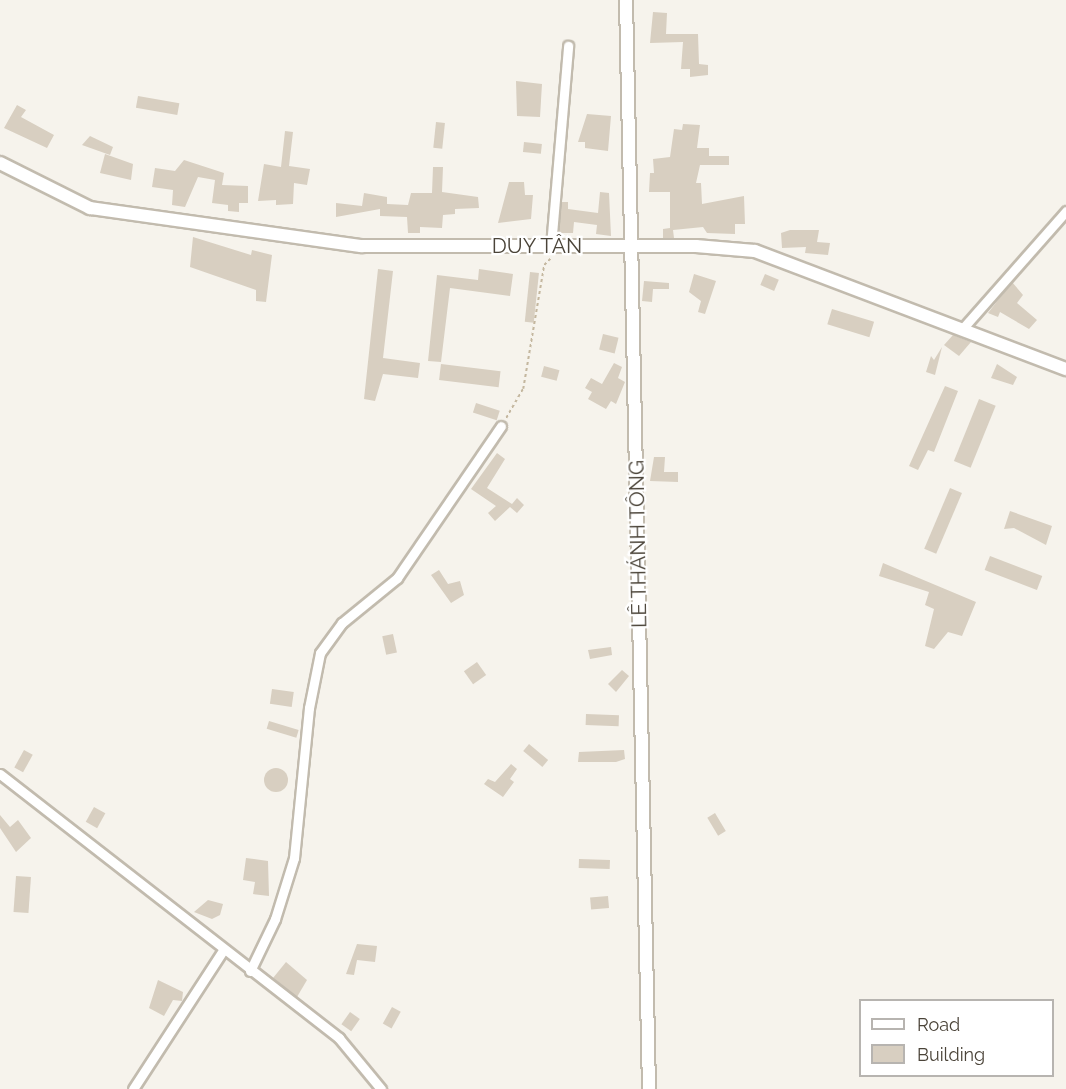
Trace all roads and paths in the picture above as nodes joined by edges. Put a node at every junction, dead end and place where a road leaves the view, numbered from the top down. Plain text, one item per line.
1 (626, 0) edge
2 (568, 46) dead end
3 (0, 163) edge
4 (1066, 211) edge
5 (557, 246) junction
6 (631, 246) junction
7 (963, 328) junction
8 (1066, 369) edge
9 (501, 426) joint
10 (0, 774) edge
11 (222, 952) junction
12 (250, 971) junction
13 (133, 1089) edge
14 (381, 1089) edge
15 (649, 1089) edge

1 - 6 street, LÊ THÁNH TÔNG
2 - 5 street
3 - 5 street, DUY TÂN
4 - 7 street
5 - 6 street, DUY TÂN
5 - 9 path
6 - 7 street, DUY TÂN
6 - 15 street, LÊ THÁNH TÔNG
7 - 8 street, DUY TÂN
9 - 12 street
10 - 11 street
11 - 12 street
11 - 13 street
12 - 14 street

